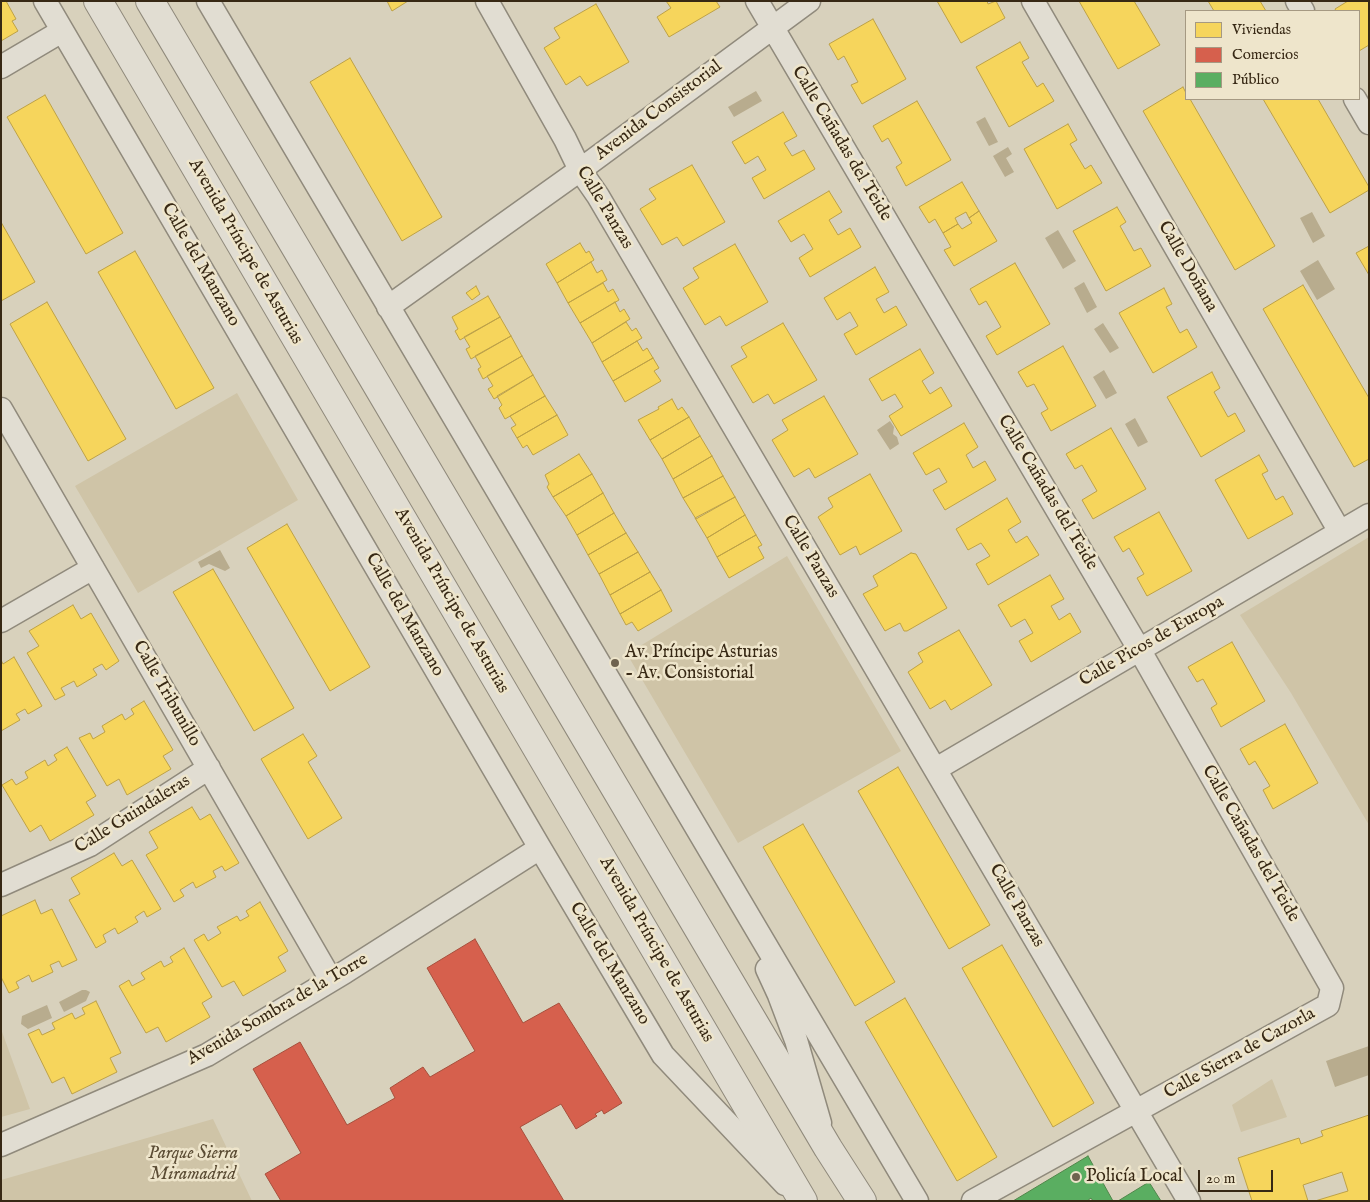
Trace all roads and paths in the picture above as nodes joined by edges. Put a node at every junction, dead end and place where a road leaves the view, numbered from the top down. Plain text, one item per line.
1 (45, 1) edge
2 (98, 1) edge
3 (150, 1) edge
4 (208, 1) edge
5 (487, 1) edge
6 (757, 1) edge
7 (809, 1) edge
8 (1033, 1) edge
9 (772, 27) junction
10 (62, 31) junction
11 (1, 67) edge
12 (1355, 100) edge
13 (1369, 123) edge
14 (580, 170) junction
15 (388, 308) junction
16 (1, 409) edge
17 (1369, 515) edge
18 (1340, 532) junction
19 (93, 568) junction
20 (1, 620) edge
21 (1139, 649) junction
22 (208, 768) junction
23 (936, 769) junction
24 (540, 848) junction
25 (1, 885) edge
26 (733, 888) junction
27 (331, 980) junction
28 (1332, 988) joint
29 (1136, 1112) junction
30 (1, 1145) edge
31 (828, 1148) junction
32 (802, 1201) edge
33 (862, 1201) edge
34 (917, 1201) edge
35 (973, 1201) edge
36 (1189, 1201) edge

1 - 10 street, Calle del Manzano
2 - 32 street, Avenida Príncipe de Asturias
3 - 31 street
4 - 15 street
5 - 14 street, Calle Panzas
6 - 9 street, Calle Cañadas del Teide
7 - 9 street, Avenida Consistorial
8 - 18 street, Calle Doñana
9 - 14 street, Avenida Consistorial
9 - 21 street, Calle Cañadas del Teide
10 - 11 street
10 - 24 street, Calle del Manzano
12 - 13 street
14 - 15 street, Avenida Consistorial
14 - 23 street, Calle Panzas
15 - 26 street
16 - 19 street, Calle Tribunillo
17 - 18 street, Calle Picos de Europa
18 - 21 street, Calle Picos de Europa
19 - 20 street
19 - 22 street, Calle Tribunillo
21 - 23 street, Calle Picos de Europa
21 - 28 street, Calle Cañadas del Teide
22 - 25 street, Calle Guindaleras
22 - 27 street, Calle Tribunillo
23 - 29 street, Calle Panzas
24 - 27 street, Avenida Sombra de la Torre
24 - 32 street, Calle del Manzano
26 - 31 street
26 - 34 street
27 - 30 street, Avenida Sombra de la Torre
28 - 29 street, Calle Sierra de Cazorla
29 - 35 street, Calle Sierra de Cazorla
29 - 36 street
31 - 33 street

